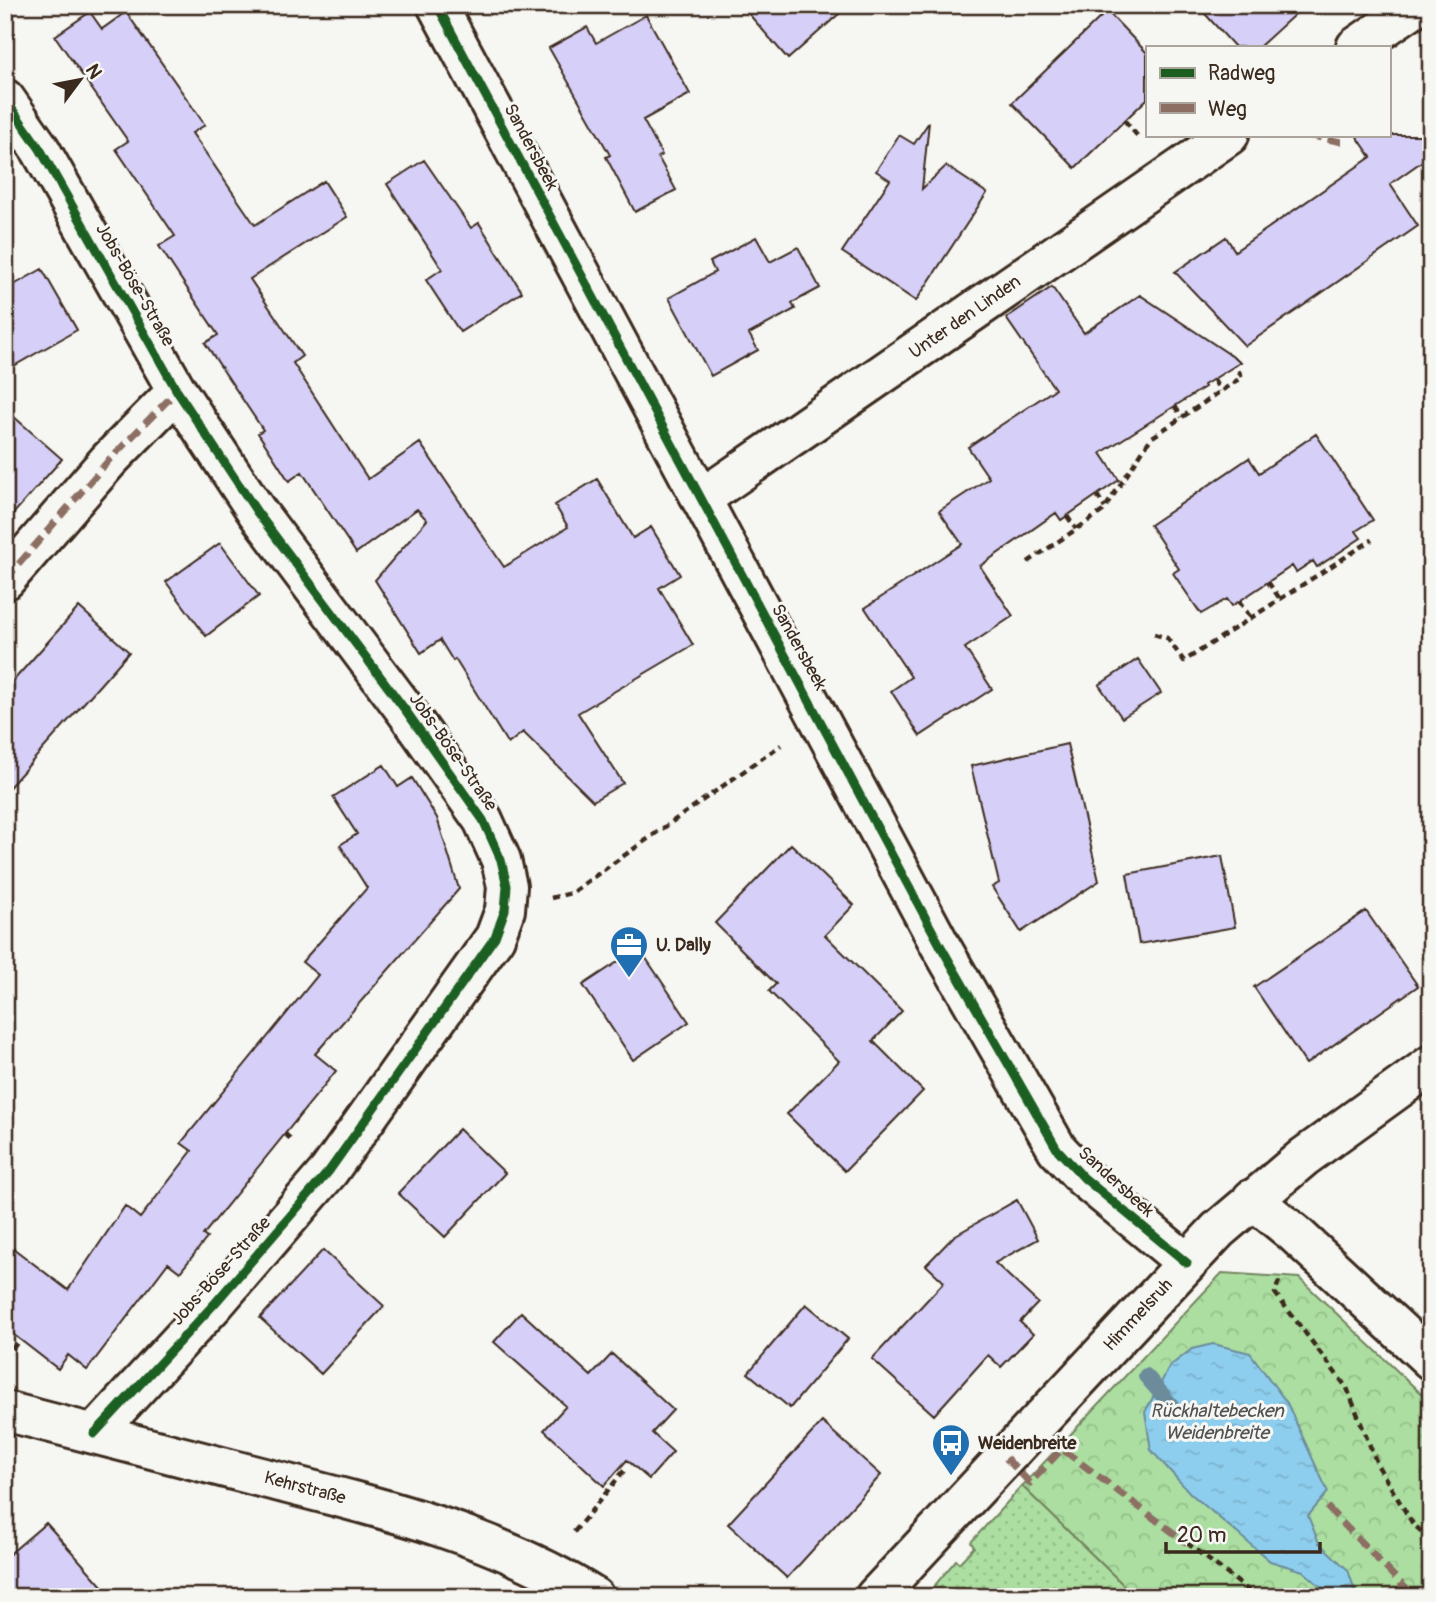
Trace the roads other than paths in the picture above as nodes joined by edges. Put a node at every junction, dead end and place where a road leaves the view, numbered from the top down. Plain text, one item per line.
1 (437, 5) edge
2 (1416, 5) edge
3 (1357, 46) edge
4 (5, 99) edge
5 (1227, 136) edge
6 (177, 391) junction
7 (701, 499) junction
8 (5, 580) edge
9 (1431, 1065) edge
10 (1252, 1199) junction
11 (1186, 1263) junction
12 (1431, 1360) edge
13 (5, 1410) edge
14 (94, 1434) junction
15 (594, 1597) edge
16 (875, 1597) edge

1 - 7 street, Sandersbeek
2 - 3 street
4 - 6 street, Jobs-Böse-Straße
5 - 7 street, Unter den Linden
6 - 8 street
6 - 14 street, Jobs-Böse-Straße
7 - 11 street, Sandersbeek
9 - 10 street, Himmelsruh
10 - 11 street, Himmelsruh
10 - 12 street
11 - 16 street, Himmelsruh
13 - 14 street, Kehrstraße
14 - 15 street, Kehrstraße

